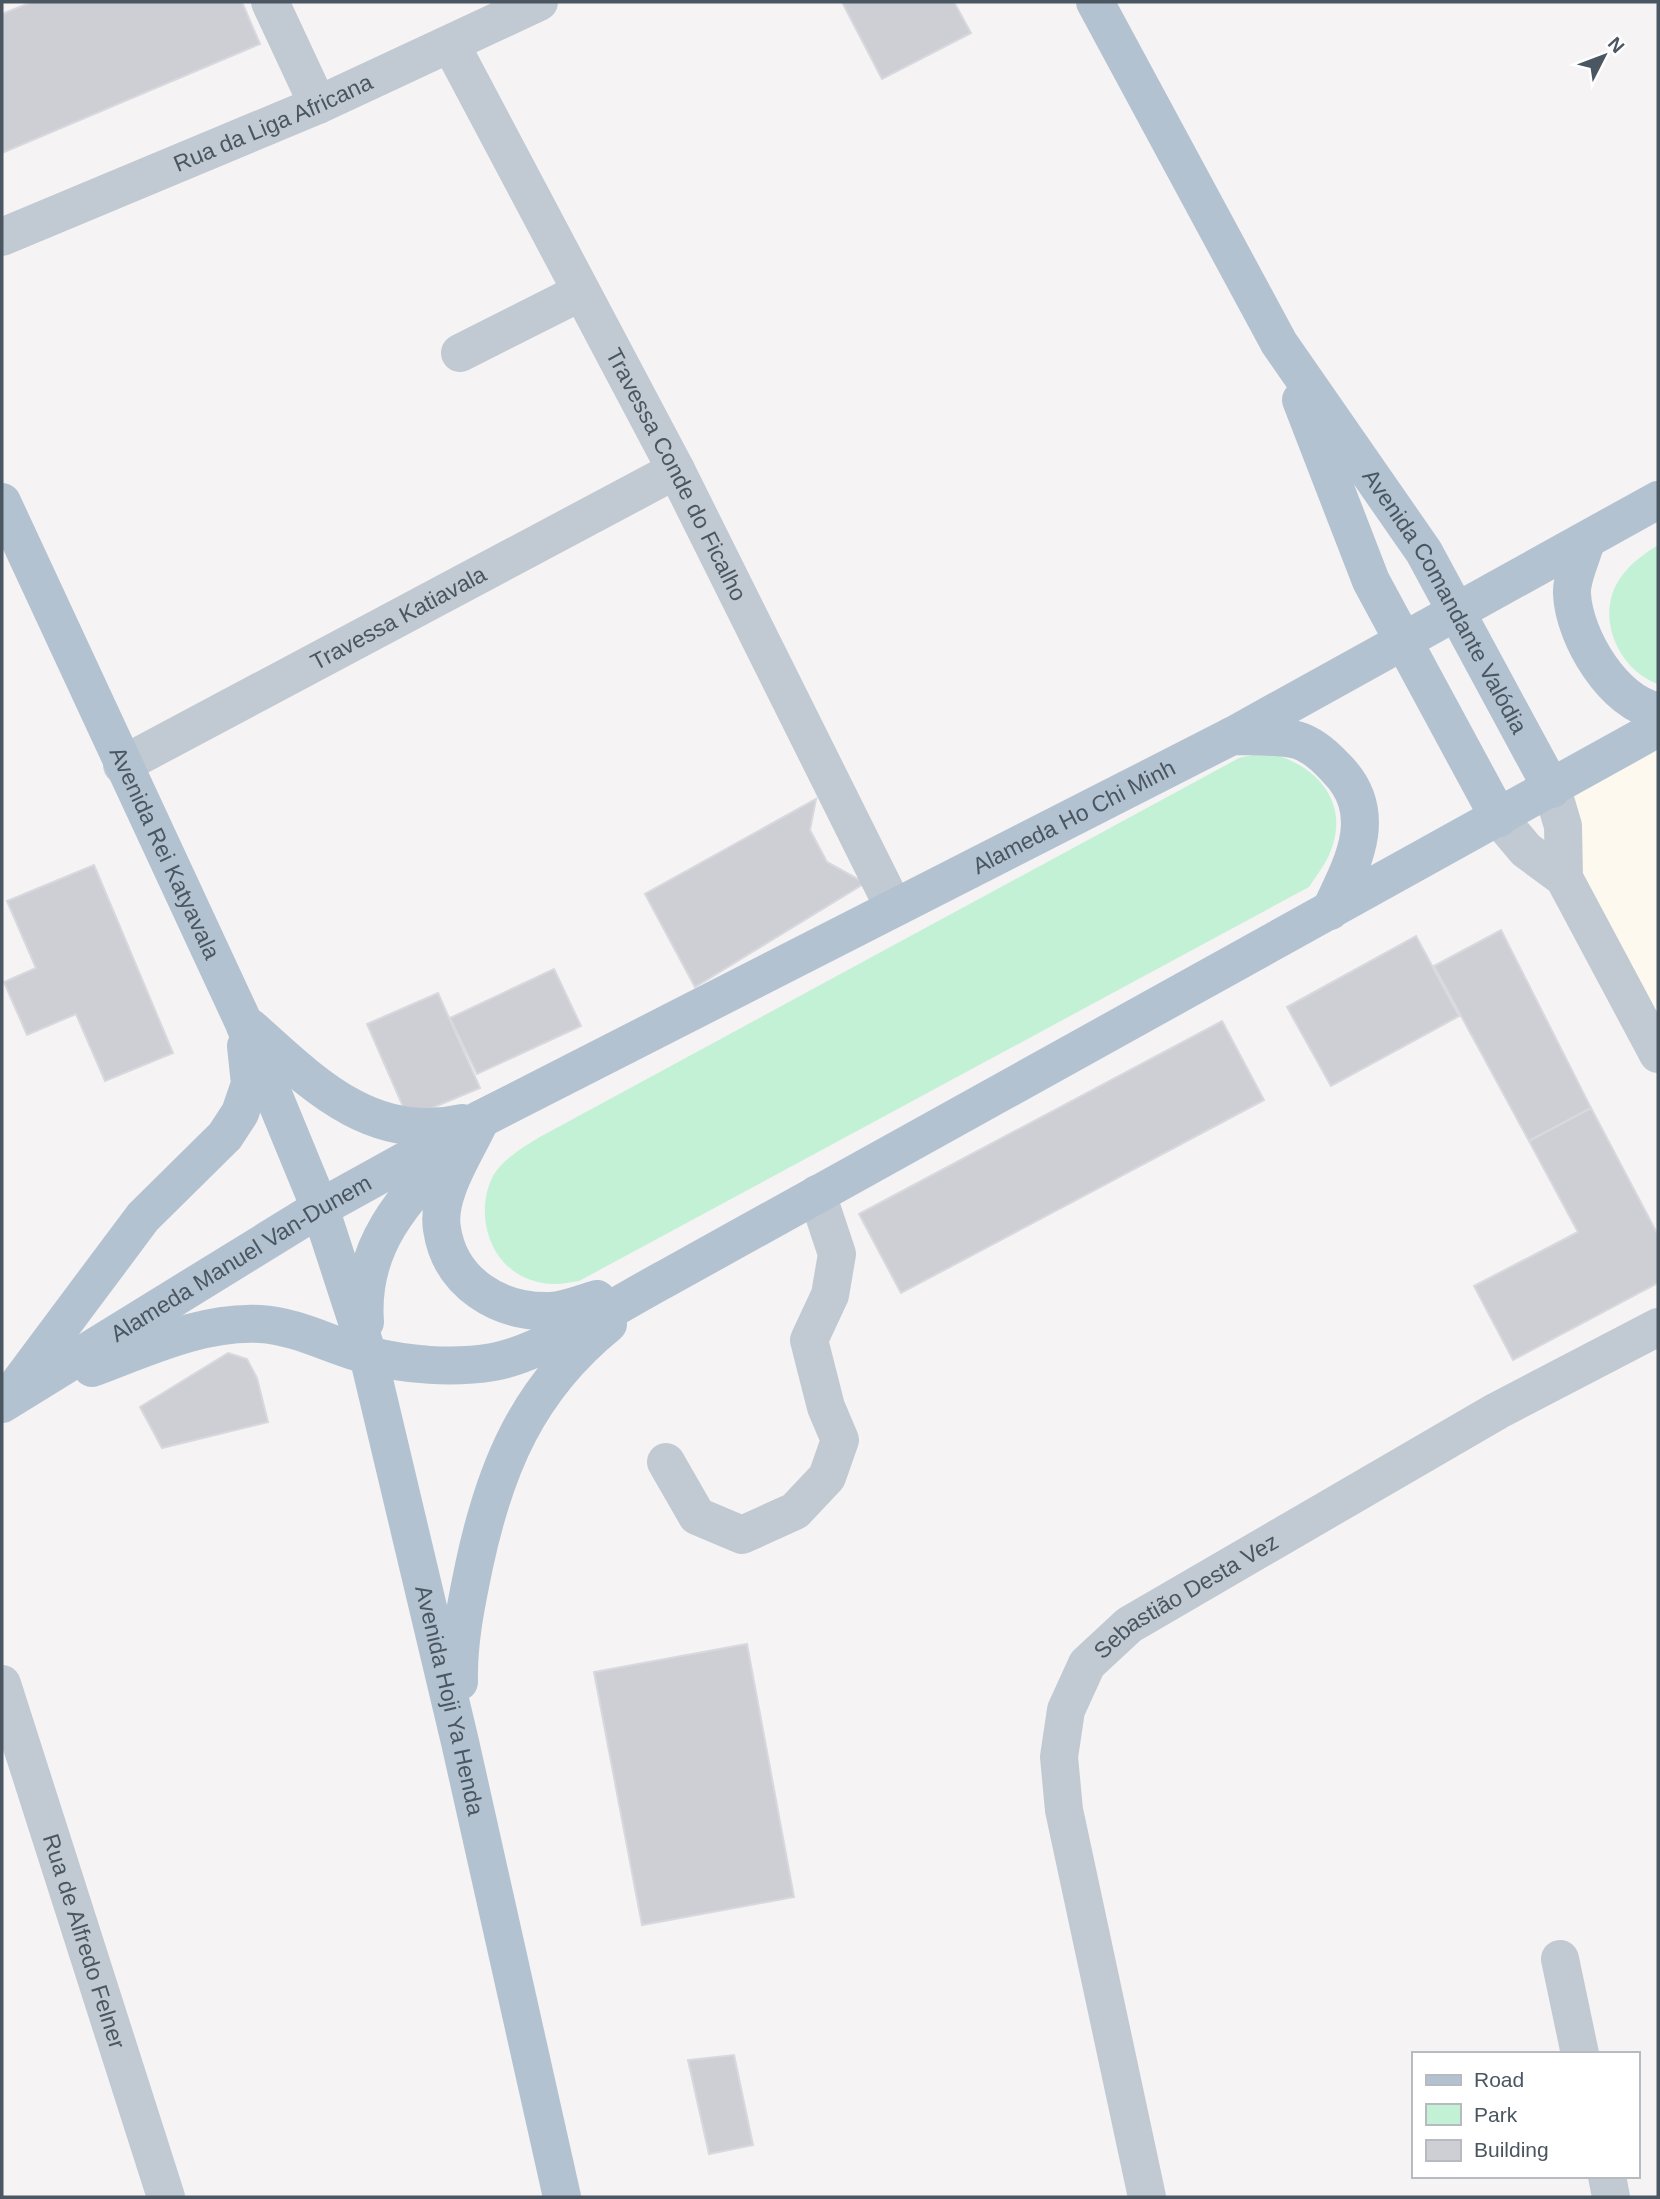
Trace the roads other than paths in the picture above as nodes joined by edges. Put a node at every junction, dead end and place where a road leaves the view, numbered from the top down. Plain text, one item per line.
1 (270, 2) edge
2 (539, 2) edge
3 (1095, 2) edge
4 (451, 45) junction
5 (318, 105) junction
6 (2, 237) edge
7 (582, 292) junction
8 (1279, 342) junction
9 (460, 353) dead end
10 (676, 470) junction
11 (1658, 500) edge
12 (2, 502) edge
13 (1586, 541) junction
14 (1457, 613) junction
15 (1403, 643) junction
16 (1658, 711) edge
17 (1658, 728) edge
18 (1232, 736) junction
19 (122, 765) junction
20 (1552, 789) junction
21 (1499, 818) junction
22 (1564, 878) junction
23 (894, 908) junction
24 (1330, 911) junction
25 (243, 1021) junction
26 (1658, 1054) edge
27 (481, 1119) junction
28 (817, 1194) junction
29 (320, 1208) junction
30 (665, 1279) junction
31 (1658, 1327) edge
32 (368, 1355) junction
33 (4, 1403) edge
34 (666, 1462) dead end
35 (2, 1684) edge
36 (460, 1742) junction
37 (1560, 1959) dead end
38 (1580, 2052) edge
39 (166, 2197) edge
40 (562, 2197) edge
41 (1147, 2197) edge

1 - 5 street
2 - 4 street, Rua da Liga Africana
3 - 8 main road, Avenida Comandante Valódia
4 - 5 street, Rua da Liga Africana
4 - 7 street, Travessa Conde do Ficalho
5 - 6 street, Rua da Liga Africana
7 - 9 street
7 - 10 street, Travessa Conde do Ficalho
8 - 14 main road, Avenida Comandante Valódia
8 - 15 main road, Avenida Comandante Valódia
10 - 19 street, Travessa Katiavala
10 - 23 street, Travessa Conde do Ficalho
11 - 13 main road, Alameda Ho Chi Minh
12 - 19 main road, Avenida Rei Katyavala
13 - 14 main road, Alameda Ho Chi Minh
13 - 16 main road
14 - 15 main road, Alameda Ho Chi Minh
14 - 20 main road, Avenida Comandante Valódia
15 - 18 main road, Alameda Ho Chi Minh
15 - 21 main road, Avenida Comandante Valódia
17 - 20 main road
18 - 23 main road, Alameda Ho Chi Minh
18 - 24 main road
19 - 25 main road, Avenida Rei Katyavala
20 - 21 main road
20 - 22 street, Avenida Comandante Valódia
21 - 22 street, Avenida Comandante Valódia
21 - 24 main road
22 - 26 street, Avenida Comandante Valódia
23 - 27 main road, Alameda Ho Chi Minh
24 - 28 main road
25 - 27 main road
25 - 29 main road, Avenida Rei Katyavala
25 - 33 main road
27 - 29 main road, Alameda Manuel Van-Dunem
27 - 30 main road
27 - 32 main road
28 - 30 main road
28 - 34 street
29 - 32 main road, Avenida Hoji Ya Henda
29 - 33 main road, Alameda Manuel Van-Dunem
30 - 32 main road
30 - 36 main road
31 - 41 street, Sebastião Desta Vez
32 - 33 main road
32 - 36 main road, Avenida Hoji Ya Henda
35 - 39 street, Rua de Alfredo Felner
36 - 40 main road, Avenida Hoji Ya Henda
37 - 38 street

